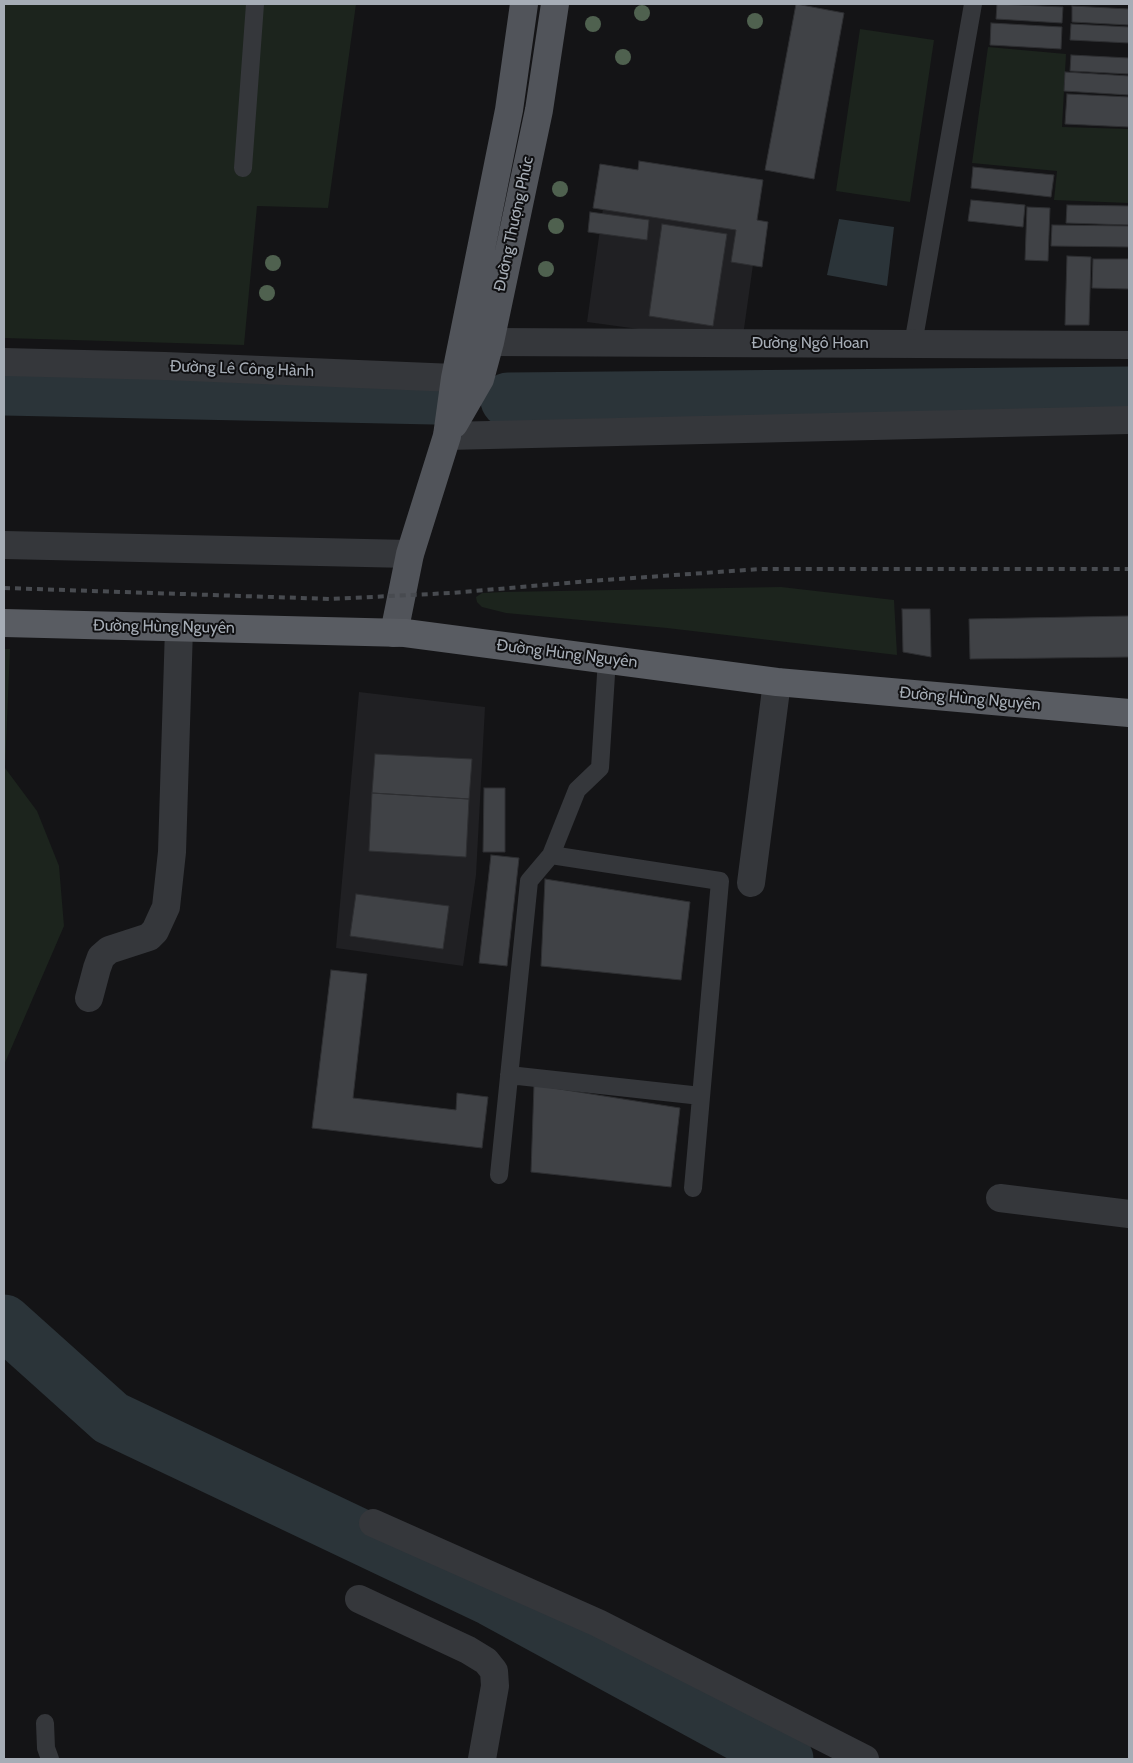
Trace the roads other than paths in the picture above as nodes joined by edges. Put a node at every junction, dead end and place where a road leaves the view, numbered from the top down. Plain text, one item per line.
1 (255, 4) edge
2 (524, 4) edge
3 (555, 4) edge
4 (973, 4) edge
5 (243, 168) dead end
6 (490, 342) junction
7 (913, 344) junction
8 (1129, 345) edge
9 (4, 362) edge
10 (468, 379) junction
11 (1129, 420) edge
12 (447, 436) junction
13 (4, 545) edge
14 (410, 554) junction
15 (4, 623) edge
16 (179, 628) junction
17 (394, 633) junction
18 (607, 659) junction
19 (777, 682) junction
20 (1129, 713) edge
21 (552, 855) junction
22 (751, 883) dead end
23 (90, 998) dead end
24 (509, 1075) junction
25 (701, 1096) junction
26 (499, 1175) dead end
27 (693, 1188) dead end
28 (1000, 1198) dead end
29 (1129, 1214) edge
30 (373, 1523) dead end
31 (358, 1600) dead end
32 (45, 1723) dead end
33 (50, 1759) edge
34 (482, 1759) edge
35 (865, 1759) edge

1 - 5 lane
2 - 10 main road, Đường Thượng Phúc
3 - 6 main road, Đường Thượng Phúc
4 - 7 lane
6 - 7 street, Đường Ngô Hoan
6 - 10 main road, Đường Thượng Phúc
7 - 8 street, Đường Ngô Hoan
9 - 10 street, Đường Lê Công Hành
10 - 12 main road, Đường Thượng Phúc
11 - 12 street
12 - 14 main road, Đường Thượng Phúc
13 - 14 street
14 - 17 main road, Đường Thượng Phúc
15 - 16 highway, Đường Hùng Nguyên
16 - 17 highway, Đường Hùng Nguyên
16 - 23 street
17 - 18 highway, Đường Hùng Nguyên
18 - 19 highway, Đường Hùng Nguyên
18 - 21 lane
19 - 20 highway, Đường Hùng Nguyên
19 - 22 street
21 - 24 lane
21 - 25 lane
24 - 25 lane
24 - 26 lane
25 - 27 lane
28 - 29 street
30 - 35 street
31 - 34 street
32 - 33 lane

